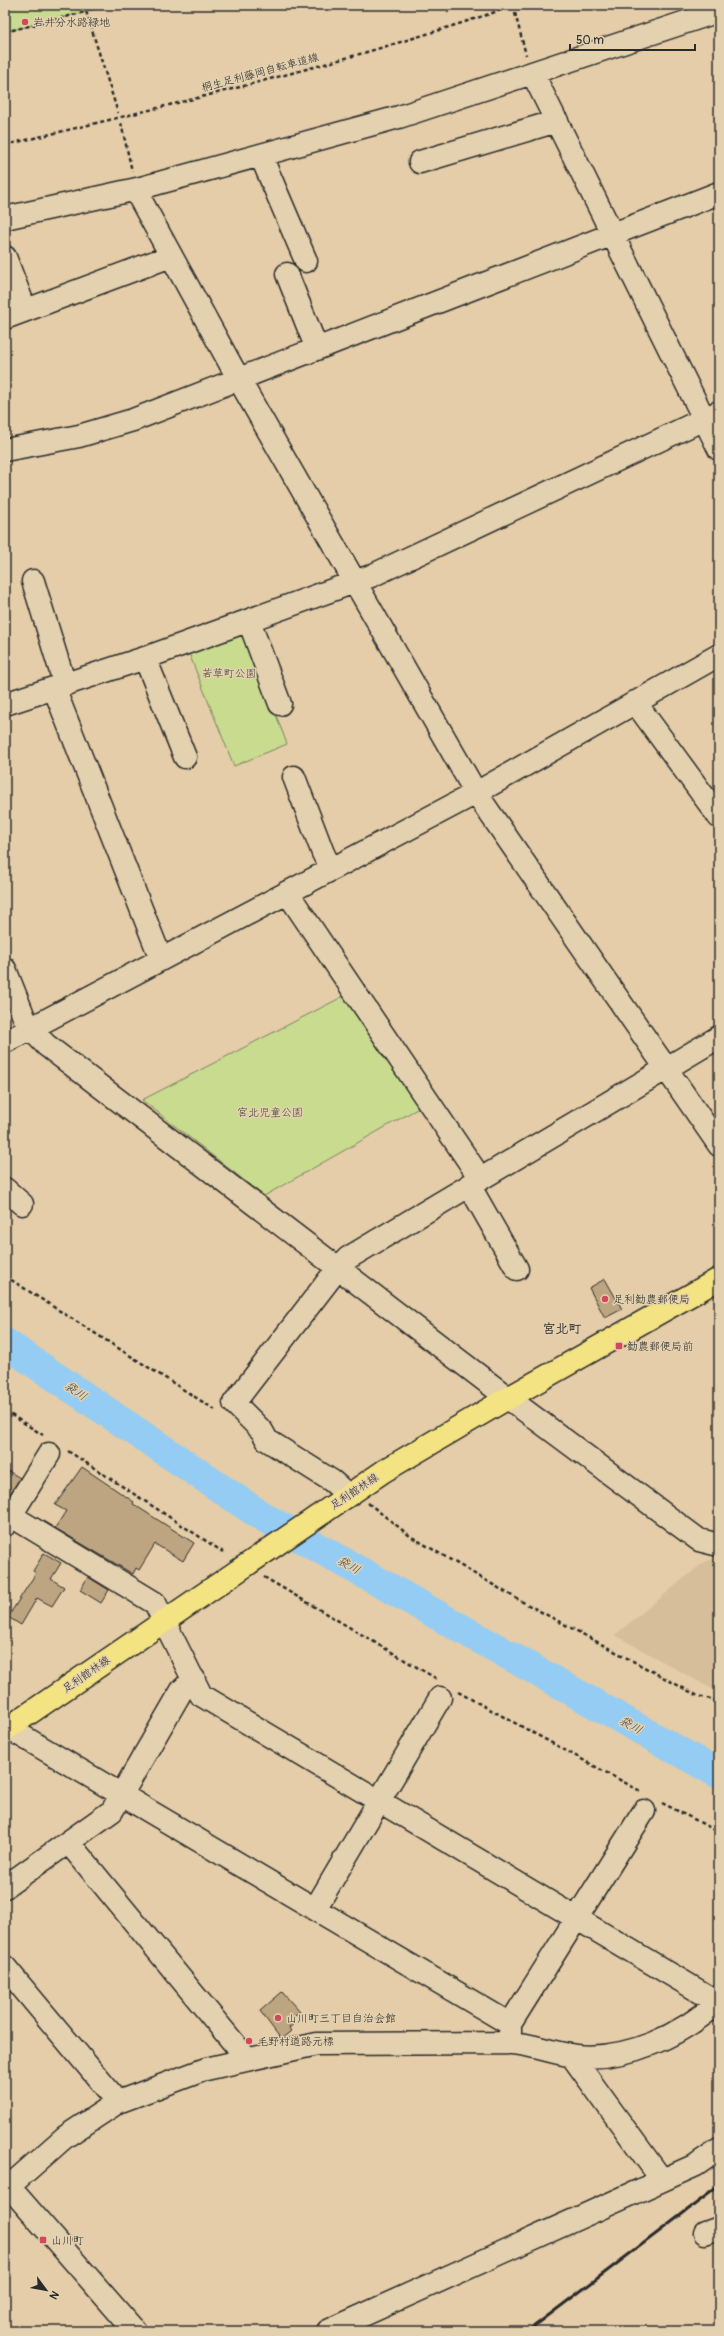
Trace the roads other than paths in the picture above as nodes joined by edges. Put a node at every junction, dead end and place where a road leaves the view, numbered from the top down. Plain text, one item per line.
1 (719, 11) edge
2 (533, 74) junction
3 (557, 121) junction
4 (261, 156) junction
5 (420, 162) dead end
6 (135, 181) junction
7 (719, 193) edge
8 (5, 218) edge
9 (612, 235) junction
10 (171, 256) junction
11 (5, 257) edge
12 (306, 261) dead end
13 (287, 274) dead end
14 (25, 309) junction
15 (5, 318) edge
16 (317, 349) junction
17 (238, 378) junction
18 (712, 416) edge
19 (719, 449) edge
20 (5, 450) edge
21 (34, 581) dead end
22 (356, 582) junction
23 (249, 621) junction
24 (719, 654) edge
25 (145, 658) junction
26 (59, 687) junction
27 (635, 702) junction
28 (5, 704) edge
29 (280, 704) dead end
30 (185, 757) dead end
31 (294, 777) dead end
32 (476, 793) junction
33 (719, 817) edge
34 (331, 869) junction
35 (287, 892) junction
36 (162, 959) junction
37 (5, 969) edge
38 (30, 1028) junction
39 (719, 1037) edge
40 (5, 1042) edge
41 (666, 1068) junction
42 (719, 1145) edge
43 (474, 1182) junction
44 (5, 1189) edge
45 (22, 1204) dead end
46 (338, 1268) junction
47 (517, 1269) dead end
48 (719, 1279) edge
49 (508, 1398) junction
50 (53, 1446) road end
51 (350, 1493) junction
52 (7, 1518) edge
53 (719, 1544) edge
54 (164, 1620) junction
55 (194, 1679) junction
56 (445, 1690) road end
57 (6, 1728) edge
58 (122, 1796) junction
59 (380, 1800) junction
60 (649, 1802) road end
61 (69, 1843) junction
62 (5, 1887) edge
63 (315, 1909) junction
64 (576, 1917) junction
65 (5, 1967) edge
66 (718, 2003) edge
67 (510, 2033) junction
68 (571, 2055) junction
69 (248, 2058) junction
70 (118, 2102) junction
71 (719, 2149) edge
72 (662, 2180) junction
73 (6, 2186) edge
74 (135, 2331) edge
75 (328, 2331) edge

1 - 2 street
2 - 3 street
2 - 4 street
3 - 5 street
3 - 9 street
4 - 6 street
4 - 12 street
6 - 8 street
6 - 10 street
7 - 9 street
9 - 16 street
9 - 18 street
10 - 14 street
10 - 17 street
11 - 14 street
13 - 16 street
14 - 15 street
16 - 17 street
17 - 20 street
17 - 22 street
18 - 19 street
18 - 22 street
21 - 26 street
22 - 23 street
22 - 32 street
23 - 25 street
23 - 29 street
24 - 27 street
25 - 26 street
25 - 30 street
26 - 28 street
26 - 36 street
27 - 32 street
27 - 33 street
31 - 34 street
32 - 34 street
32 - 41 street
34 - 35 street
35 - 36 street
35 - 43 street
36 - 38 street
37 - 38 street
38 - 40 street
38 - 46 street
39 - 41 street
41 - 42 street
41 - 43 street
43 - 46 street
43 - 47 street
44 - 45 street
46 - 49 street
46 - 51 street
48 - 49 main road, 足利館林線
49 - 51 main road, 足利館林線
49 - 53 street
50 - 52 street
51 - 54 main road, 足利館林線
52 - 54 street
54 - 55 street
54 - 57 main road, 足利館林線
55 - 58 street
55 - 59 street
56 - 59 street
57 - 58 street
58 - 61 street
58 - 63 street
59 - 63 street
59 - 64 street
60 - 64 street
61 - 62 street
61 - 69 street
63 - 67 street
64 - 66 street
64 - 67 street
65 - 70 street
66 - 68 street
67 - 68 street
67 - 69 street
68 - 72 street
69 - 70 street
70 - 73 street
71 - 72 street
72 - 75 street
73 - 74 street

